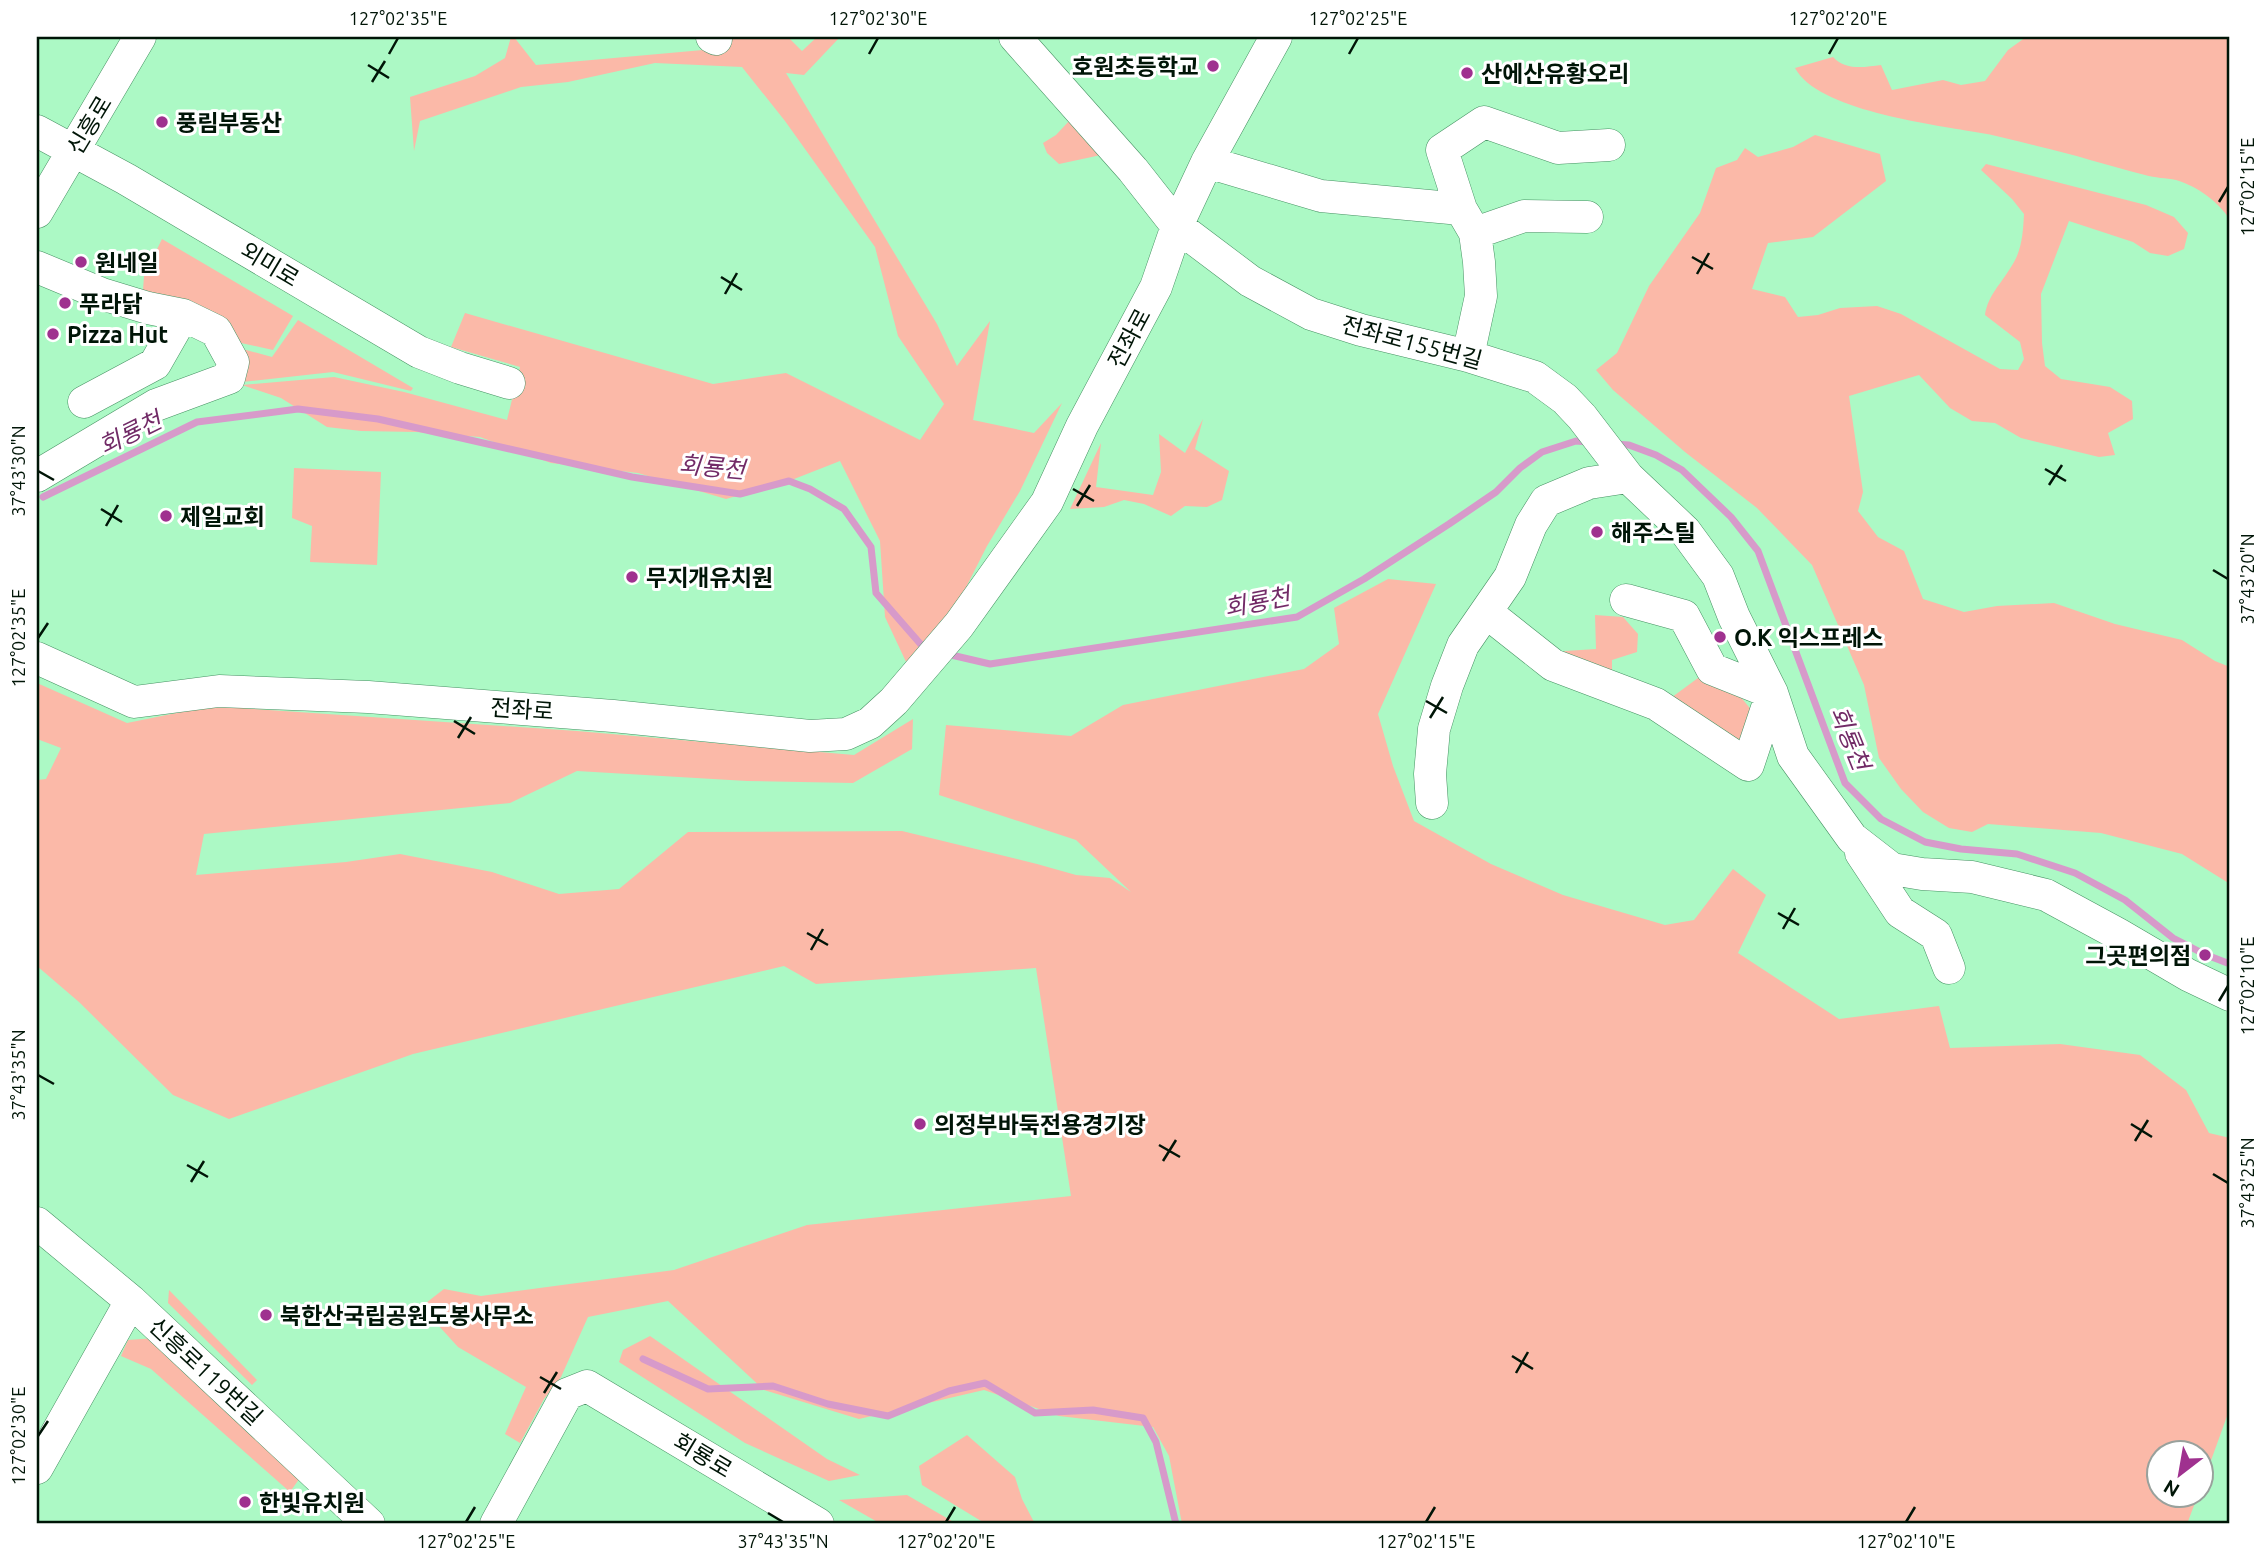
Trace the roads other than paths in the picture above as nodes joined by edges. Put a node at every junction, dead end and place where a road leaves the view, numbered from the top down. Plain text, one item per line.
1 (140, 37) edge
2 (1016, 37) edge
3 (1276, 37) edge
4 (37, 131) edge
5 (1609, 145) dead end
6 (74, 150) junction
7 (1207, 162) junction
8 (37, 212) edge
9 (1587, 217) dead end
10 (1468, 221) junction
11 (1177, 226) junction
12 (37, 267) edge
13 (183, 315) junction
14 (1468, 356) junction
15 (509, 383) dead end
16 (84, 402) dead end
17 (37, 476) edge
18 (1628, 477) junction
19 (1626, 600) dead end
20 (1486, 612) junction
21 (37, 658) edge
22 (1772, 693) junction
23 (1433, 803) dead end
24 (1852, 838) junction
25 (1949, 968) dead end
26 (2230, 995) edge
27 (37, 1223) edge
28 (131, 1301) junction
29 (37, 1468) edge
30 (369, 1524) edge
31 (496, 1524) edge
32 (818, 1524) edge

1 - 6 street, 신흥로
2 - 11 street, 전좌로155번길
3 - 7 street, 전좌로
4 - 6 street, 외미로
5 - 10 street
6 - 8 street, 신흥로
6 - 15 street, 외미로
7 - 10 street
7 - 11 street, 전좌로
9 - 10 street
10 - 14 street
11 - 14 street, 전좌로155번길
11 - 21 street, 전좌로
12 - 13 street
13 - 16 street
13 - 17 street
14 - 18 street, 전좌로155번길
18 - 20 street
18 - 22 street, 전좌로155번길
19 - 22 street
20 - 22 street
20 - 23 street
22 - 24 street, 전좌로155번길
24 - 25 street
24 - 26 street, 전좌로155번길
27 - 28 street, 신흥로119번길
28 - 29 street
28 - 30 street, 신흥로119번길
31 - 32 street, 회룡로

